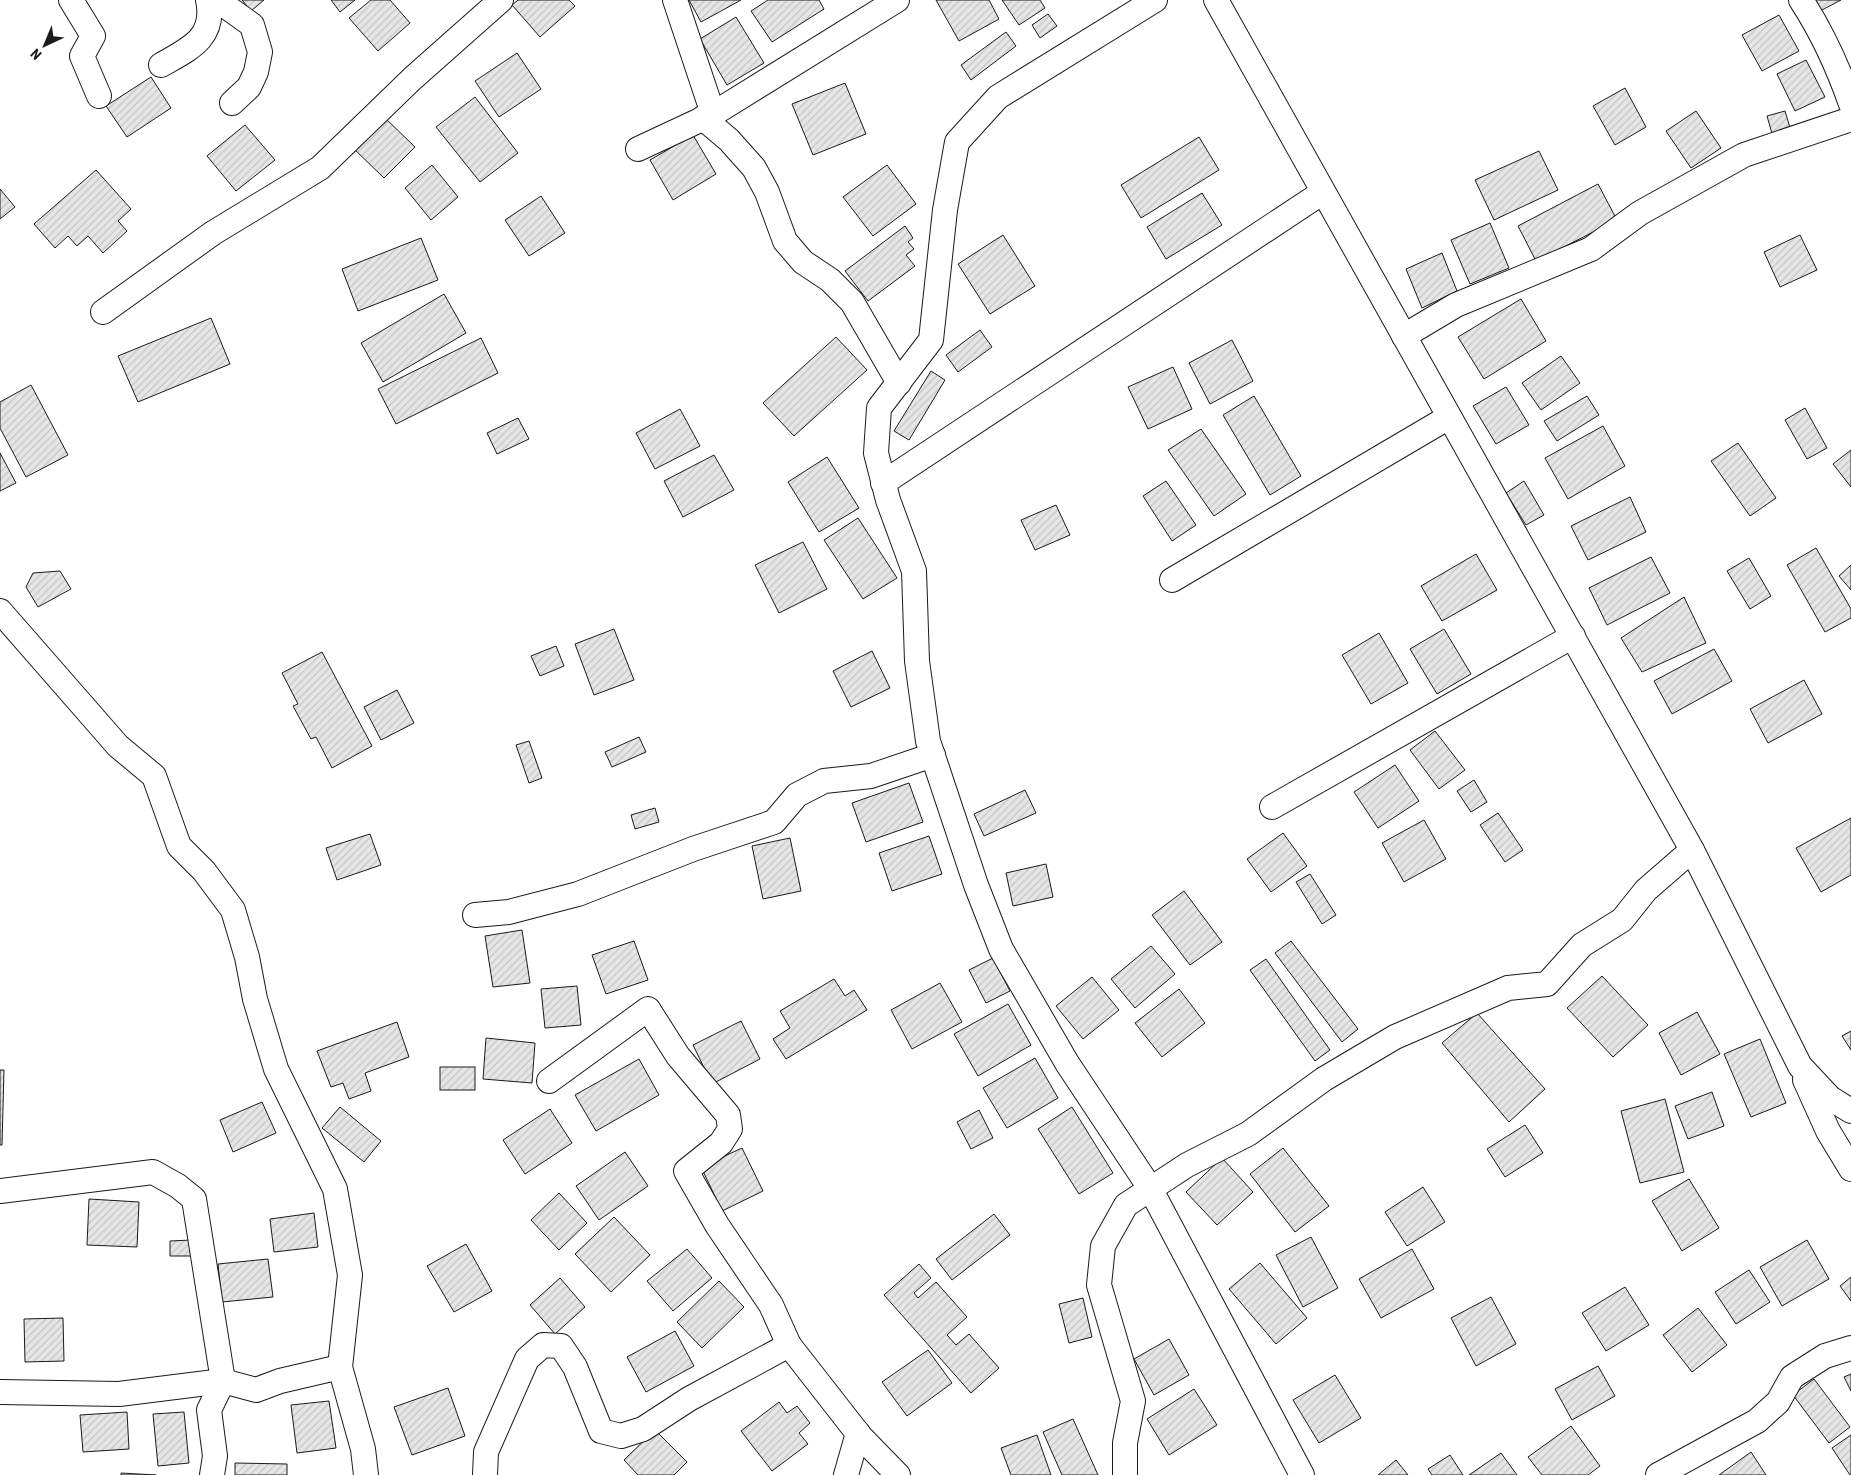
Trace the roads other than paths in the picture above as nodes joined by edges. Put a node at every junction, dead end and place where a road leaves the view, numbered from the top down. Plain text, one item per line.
1 (72, 0) edge
2 (208, 0) edge
3 (217, 0) edge
4 (501, 0) edge
5 (675, 0) edge
6 (898, 0) edge
7 (1155, 0) edge
8 (1216, 0) edge
9 (1801, 0) edge
10 (160, 65) dead end
11 (99, 96) dead end
12 (232, 104) dead end
13 (1851, 104) edge
14 (708, 116) junction
15 (1851, 119) edge
16 (638, 149) dead end
17 (1323, 192) junction
18 (103, 312) dead end
19 (1404, 336) junction
20 (899, 383) junction
21 (1449, 417) junction
22 (883, 484) junction
23 (1172, 580) dead end
24 (0, 612) edge
25 (1572, 636) junction
26 (933, 755) junction
27 (1272, 807) dead end
28 (1692, 850) junction
29 (475, 915) dead end
30 (1800, 1066) junction
31 (549, 1081) dead end
32 (1851, 1111) edge
33 (1851, 1169) edge
34 (1150, 1188) junction
35 (0, 1192) edge
36 (789, 1344) junction
37 (1851, 1348) edge
38 (340, 1367) junction
39 (223, 1381) junction
40 (0, 1392) edge
41 (858, 1433) junction
42 (212, 1475) edge
43 (366, 1475) edge
44 (485, 1475) edge
45 (846, 1475) edge
46 (898, 1475) edge
47 (1125, 1475) edge
48 (1302, 1475) edge
49 (1658, 1475) edge

1 - 11 street
2 - 10 street
3 - 12 street
4 - 18 street
5 - 14 street
6 - 14 street
7 - 20 street
8 - 17 street
9 - 13 street
14 - 16 street
14 - 20 street
15 - 19 street
17 - 19 street
17 - 22 street
19 - 21 street
20 - 22 street
21 - 23 street
21 - 25 street
22 - 26 street
24 - 38 street
25 - 27 street
25 - 28 street
26 - 29 street
26 - 34 street
28 - 30 street
28 - 34 street
30 - 32 street
30 - 33 street
31 - 36 street
34 - 47 street
34 - 48 street
35 - 39 street
36 - 41 street
36 - 44 street
37 - 49 street
38 - 39 street
38 - 43 street
39 - 40 street
39 - 42 street
41 - 45 street
41 - 46 street

